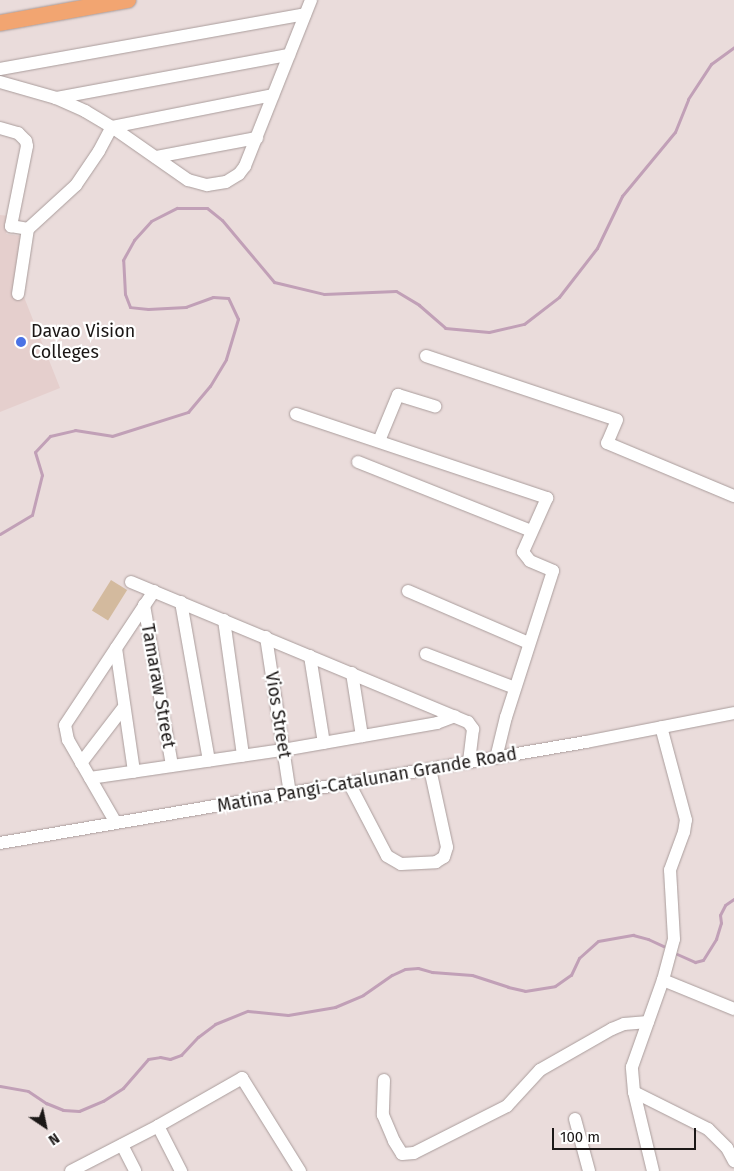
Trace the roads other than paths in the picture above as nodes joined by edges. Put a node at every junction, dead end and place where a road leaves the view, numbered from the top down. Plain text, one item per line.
1 (128, 0) edge
2 (311, 0) edge
3 (62, 6) edge
4 (305, 14) junction
5 (0, 24) edge
6 (289, 55) junction
7 (0, 70) edge
8 (0, 82) edge
9 (273, 96) junction
10 (56, 98) junction
11 (112, 126) junction
12 (0, 128) edge
13 (257, 138) junction
14 (156, 158) junction
15 (28, 229) junction
16 (18, 294) dead end
17 (426, 356) dead end
18 (435, 406) dead end
19 (296, 414) dead end
20 (379, 441) junction
21 (358, 462) dead end
22 (734, 496) edge
23 (531, 531) junction
24 (131, 582) dead end
25 (154, 591) junction
26 (408, 591) dead end
27 (181, 602) junction
28 (144, 605) junction
29 (224, 620) junction
30 (266, 637) junction
31 (529, 643) junction
32 (116, 648) junction
33 (426, 654) dead end
34 (310, 656) junction
35 (352, 673) junction
36 (515, 688) junction
37 (124, 706) junction
38 (734, 712) edge
39 (455, 716) junction
40 (662, 727) junction
41 (362, 736) junction
42 (324, 743) junction
43 (283, 750) junction
44 (242, 756) junction
45 (496, 758) junction
46 (209, 761) junction
47 (469, 762) junction
48 (81, 763) junction
49 (172, 766) junction
50 (430, 769) junction
51 (134, 772) junction
52 (90, 778) junction
53 (349, 783) junction
54 (290, 794) junction
55 (116, 823) junction
56 (0, 843) edge
57 (663, 980) junction
58 (734, 1009) edge
59 (648, 1022) junction
60 (384, 1080) dead end
61 (634, 1092) junction
62 (575, 1118) dead end
63 (158, 1126) junction
64 (122, 1145) junction
65 (734, 1161) edge
66 (91, 1167) edge
67 (71, 1171) edge
68 (135, 1171) edge
69 (181, 1171) edge
70 (300, 1171) edge
71 (589, 1171) edge
72 (653, 1171) edge

1 - 3 main road
2 - 4 street
3 - 5 main road
4 - 6 street
4 - 7 street
6 - 9 street
6 - 10 street
8 - 10 street
9 - 11 street
9 - 13 street
10 - 11 street
11 - 14 street
11 - 15 street
12 - 15 street
13 - 14 street
13 - 14 street
15 - 16 street
17 - 22 street
18 - 20 street
19 - 20 street
20 - 23 street
21 - 23 street
23 - 31 street
24 - 25 street
25 - 27 street
25 - 28 street
26 - 31 street
27 - 29 street
27 - 46 street
28 - 32 street
28 - 49 street, Tamaraw Street
29 - 30 street
29 - 44 street
30 - 34 street
30 - 43 street, Vios Street
31 - 36 street
32 - 37 street
32 - 48 street
33 - 36 street
34 - 35 street
34 - 42 street
35 - 39 street
35 - 41 street
36 - 45 street
37 - 48 street
37 - 51 street
38 - 40 street, Matina Pangi-Catalunan Grande Road
39 - 41 street
39 - 47 street
40 - 45 street, Matina Pangi-Catalunan Grande Road
40 - 57 street
41 - 42 street
42 - 43 street
43 - 44 street
43 - 54 street, Vios Street
44 - 46 street
45 - 47 street, Matina Pangi-Catalunan Grande Road
46 - 49 street
47 - 50 street, Matina Pangi-Catalunan Grande Road
48 - 52 street
49 - 51 street
50 - 53 street, Matina Pangi-Catalunan Grande Road
50 - 53 street
51 - 52 street
52 - 55 street
53 - 54 street, Matina Pangi-Catalunan Grande Road
54 - 55 street, Matina Pangi-Catalunan Grande Road
55 - 56 street, Matina Pangi-Catalunan Grande Road
57 - 58 street
57 - 59 street
59 - 60 street
59 - 61 street
61 - 65 street
61 - 72 street
62 - 71 street
63 - 64 street
63 - 69 street
63 - 70 street
64 - 66 street
64 - 68 street
66 - 67 street

